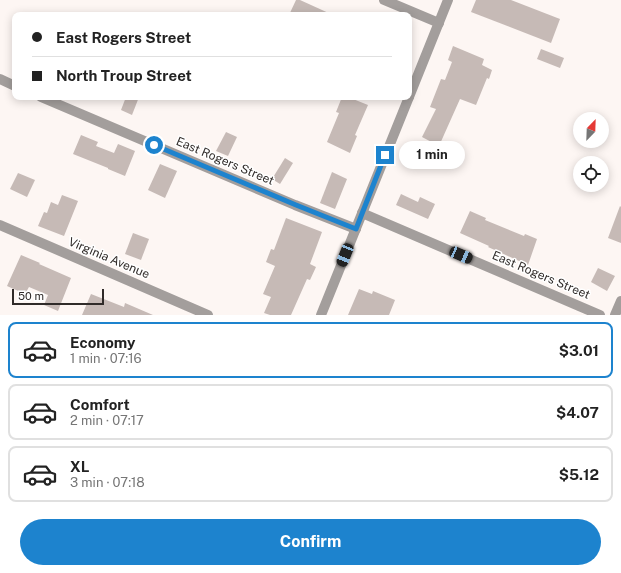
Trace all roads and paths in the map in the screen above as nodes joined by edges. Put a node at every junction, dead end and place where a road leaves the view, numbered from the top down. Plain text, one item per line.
1 (384, 0) edge
2 (448, 0) edge
3 (439, 23) junction
4 (0, 79) edge
5 (12, 85) edge
6 (412, 90) edge
7 (49, 100) edge
8 (408, 100) edge
9 (362, 213) junction
10 (0, 225) edge
11 (356, 229) junction
12 (621, 301) edge
13 (208, 315) edge
14 (321, 315) edge
15 (600, 315) edge
16 (615, 315) edge

1 - 3 street
2 - 3 street
3 - 6 street
4 - 5 street
7 - 11 street, East Rogers Street
8 - 9 street
9 - 11 street
9 - 15 street, East Rogers Street
10 - 13 street, Virginia Avenue
11 - 14 street
12 - 16 street

